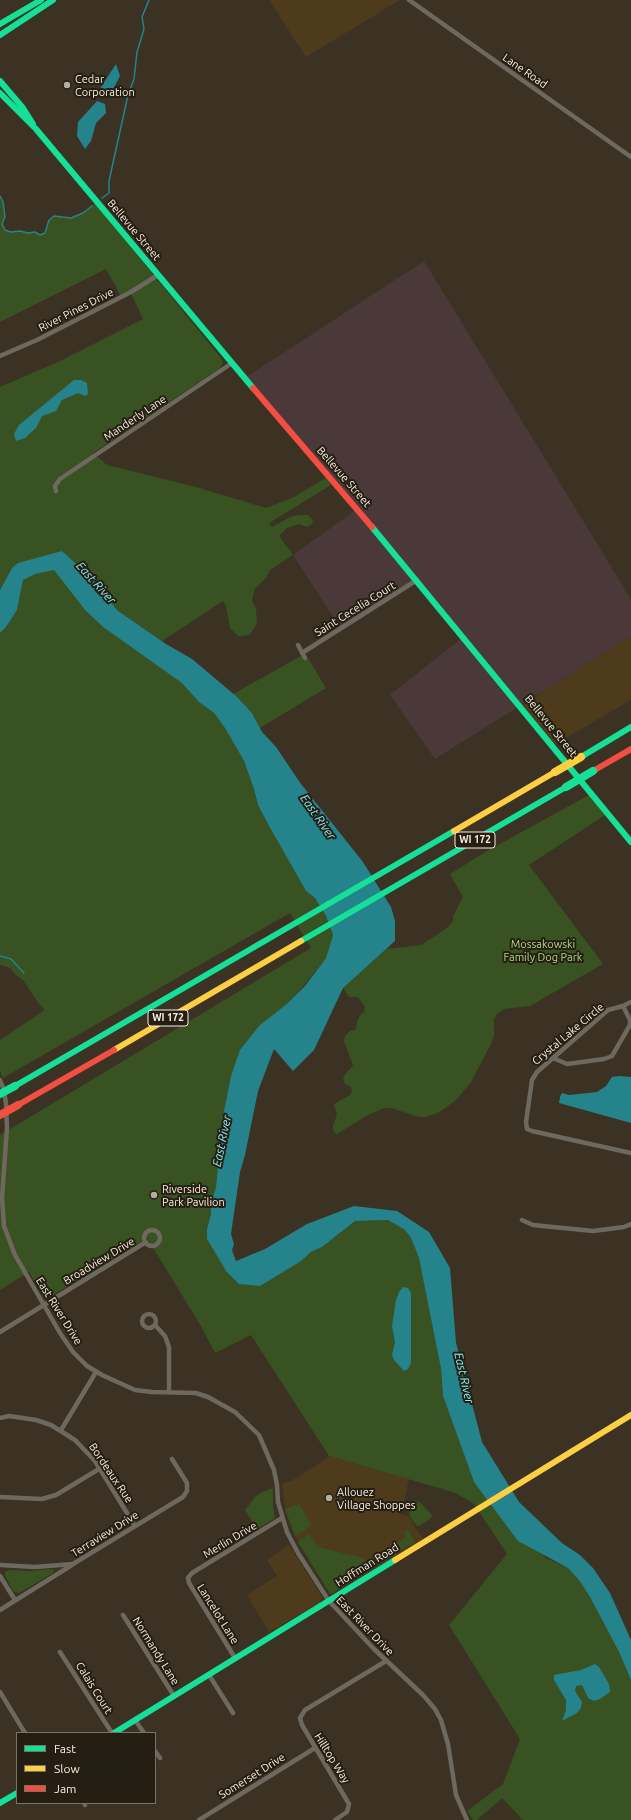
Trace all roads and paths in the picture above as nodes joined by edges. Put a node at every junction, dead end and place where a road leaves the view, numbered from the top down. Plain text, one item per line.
1 (41, 0) edge
2 (53, 0) edge
3 (409, 0) edge
4 (0, 24) edge
5 (0, 35) edge
6 (0, 81) edge
7 (0, 94) edge
8 (36, 129) junction
9 (631, 157) edge
10 (158, 275) junction
11 (0, 356) edge
12 (232, 363) junction
13 (56, 491) dead end
14 (417, 580) junction
15 (298, 645) dead end
16 (631, 727) edge
17 (631, 749) edge
18 (631, 842) edge
19 (631, 1002) edge
20 (623, 1006) junction
21 (553, 1058) junction
22 (0, 1080) edge
23 (0, 1094) edge
24 (0, 1116) edge
25 (631, 1153) edge
26 (522, 1220) dead end
27 (631, 1224) edge
28 (146, 1242) dead end
29 (43, 1305) junction
30 (155, 1325) dead end
31 (0, 1332) edge
32 (96, 1372) junction
33 (169, 1392) junction
34 (631, 1415) edge
35 (0, 1418) edge
36 (61, 1430) junction
37 (172, 1459) dead end
38 (100, 1469) junction
39 (0, 1497) edge
40 (282, 1518) junction
41 (135, 1526) junction
42 (73, 1564) junction
43 (0, 1565) edge
44 (0, 1576) edge
45 (188, 1578) joint
46 (15, 1600) junction
47 (329, 1601) junction
48 (0, 1610) edge
49 (123, 1615) dead end
50 (60, 1652) dead end
51 (236, 1658) junction
52 (386, 1661) junction
53 (209, 1675) junction
54 (0, 1692) edge
55 (174, 1696) junction
56 (233, 1713) dead end
57 (136, 1720) junction
58 (24, 1732) edge
59 (112, 1732) edge
60 (115, 1732) edge
61 (143, 1732) edge
62 (315, 1748) junction
63 (156, 1752) edge
64 (160, 1758) dead end
65 (16, 1794) edge
66 (0, 1803) edge
67 (465, 1819) edge
68 (199, 1820) edge
69 (335, 1820) edge

1 - 4 main road
2 - 5 main road
3 - 9 street, Lane Road
6 - 8 main road, Bellevue Street
7 - 8 main road, Bellevue Street
8 - 10 main road, Bellevue Street
10 - 11 street, River Pines Drive
10 - 12 main road, Bellevue Street
12 - 13 street, Manderly Lane
12 - 14 main road, Bellevue Street
14 - 15 street, Saint Cecelia Court
14 - 18 main road, Bellevue Street
16 - 23 main road, WI 172, bridge
17 - 24 main road, WI 172, bridge
19 - 20 street, Crystal Lake Circle
20 - 21 street, Crystal Lake Circle
20 - 21 street
21 - 25 street, Crystal Lake Circle
22 - 29 street, East River Drive
26 - 27 street
28 - 29 street, Broadview Drive
29 - 31 street, Broadview Drive
29 - 32 street, East River Drive
30 - 33 street
32 - 33 street, East River Drive
32 - 36 street
33 - 40 street, East River Drive
34 - 47 main road, Hoffman Road
35 - 36 street, Bordeaux Rue
36 - 38 street, Bordeaux Rue
37 - 41 street, Terraview Drive
38 - 39 street
38 - 41 street, Bordeaux Rue
40 - 45 street, Merlin Drive
40 - 47 street, East River Drive
41 - 42 street, Terraview Drive
42 - 43 street, Terraview Drive
42 - 46 street
44 - 46 street
45 - 51 street, Lancelot Lane
46 - 48 street
47 - 51 main road, Hoffman Road
47 - 52 street, East River Drive
49 - 55 street, Normandy Lane
50 - 59 street, Calais Court
51 - 53 main road, Hoffman Road
52 - 62 street, Hilltop Way
52 - 67 street, East River Drive
53 - 55 main road, Hoffman Road
53 - 56 street
54 - 58 street
55 - 57 main road, Hoffman Road
57 - 60 main road, Hoffman Road
57 - 61 street
62 - 68 street, Somerset Drive
62 - 69 street, Hilltop Way
63 - 64 street
65 - 66 main road

